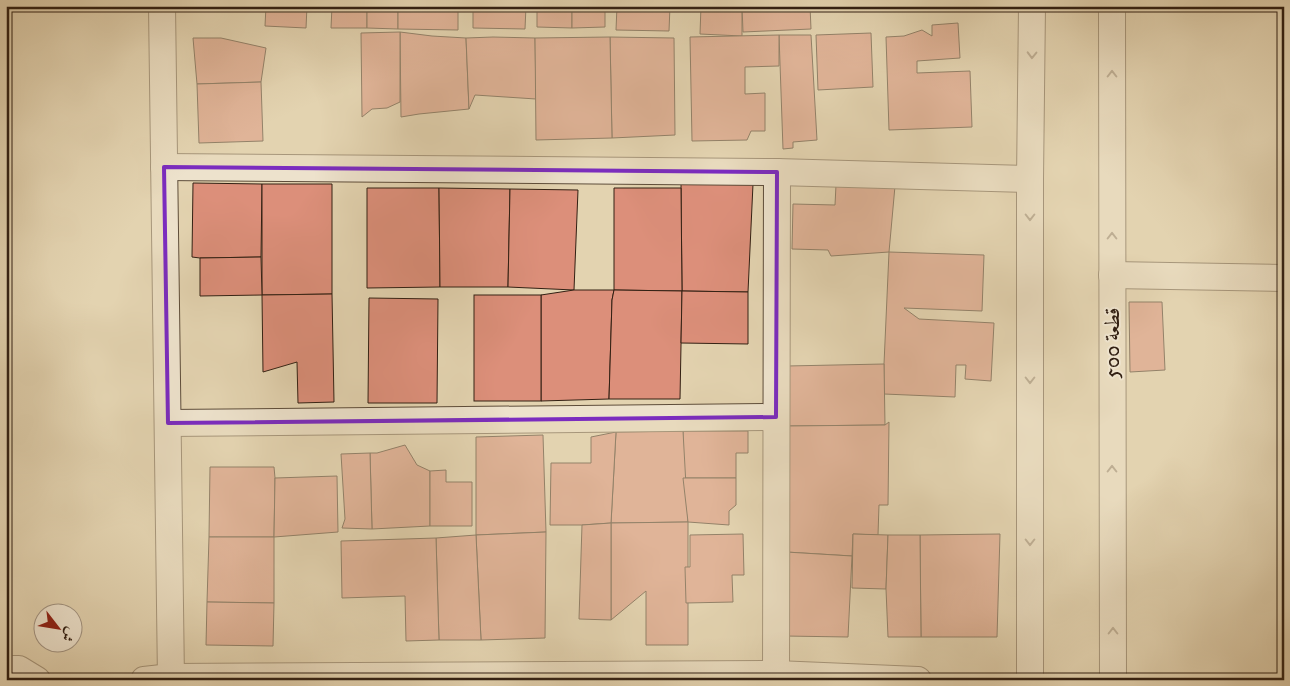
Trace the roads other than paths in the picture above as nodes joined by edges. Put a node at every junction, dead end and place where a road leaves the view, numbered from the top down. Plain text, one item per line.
1 (162, 6) edge
2 (1032, 6) edge
3 (1112, 6) edge
4 (164, 167) junction
5 (777, 172) junction
6 (1030, 179) junction
7 (1112, 275) junction
8 (1284, 278) edge
9 (776, 417) junction
10 (168, 423) junction
11 (6, 669) edge
12 (776, 674) junction
13 (171, 678) edge
14 (37, 680) edge
15 (144, 680) edge
16 (918, 680) edge
17 (1030, 680) edge
18 (1113, 680) edge

1 - 4 street
2 -> 6 street
7 -> 3 street, قطعة 500
4 - 5 street
4 - 10 street
5 - 6 street
5 - 9 street
6 -> 17 street
7 - 8 street
18 -> 7 street, قطعة 500
9 - 10 street
9 - 12 street
10 - 13 street
11 - 14 street
12 - 13 street
12 - 16 street
13 - 15 street

